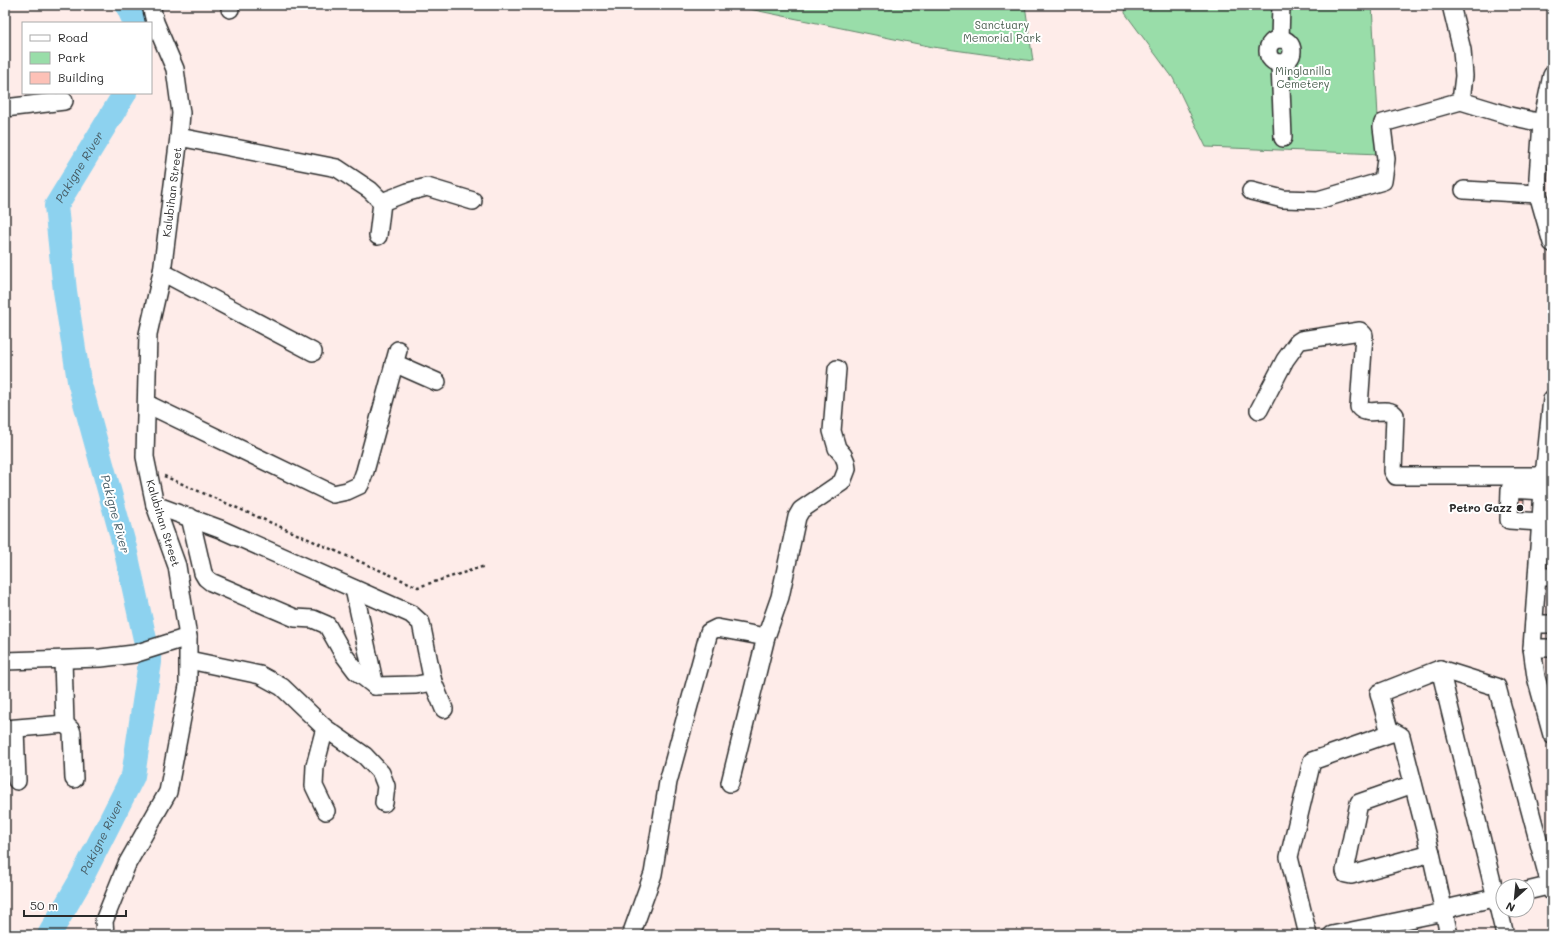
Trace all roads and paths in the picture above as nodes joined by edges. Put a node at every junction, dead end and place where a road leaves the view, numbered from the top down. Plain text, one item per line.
1 (151, 5) edge
2 (1281, 5) edge
3 (1451, 5) edge
4 (1552, 75) edge
5 (64, 101) dead end
6 (1461, 101) junction
7 (5, 108) edge
8 (1542, 123) junction
9 (179, 137) junction
10 (1283, 138) dead end
11 (1464, 190) dead end
12 (1251, 191) dead end
13 (1538, 194) junction
14 (473, 201) dead end
15 (382, 202) junction
16 (378, 236) dead end
17 (1552, 243) edge
18 (162, 272) junction
19 (313, 352) dead end
20 (837, 369) dead end
21 (437, 382) dead end
22 (1552, 399) edge
23 (147, 404) junction
24 (1259, 410) dead end
25 (147, 468) junction
26 (1540, 482) edge
27 (155, 505) junction
28 (190, 517) junction
29 (1541, 522) junction
30 (485, 566) dead end
31 (1545, 577) edge
32 (354, 589) junction
33 (1534, 624) junction
34 (1552, 624) edge
35 (766, 636) junction
36 (188, 637) junction
37 (1532, 648) junction
38 (1552, 648) edge
39 (63, 660) junction
40 (189, 660) junction
41 (5, 661) edge
42 (1440, 668) junction
43 (433, 682) junction
44 (375, 686) junction
45 (444, 709) dead end
46 (65, 724) junction
47 (325, 728) junction
48 (10, 729) edge
49 (1390, 733) junction
50 (1552, 735) edge
51 (74, 779) dead end
52 (17, 781) dead end
53 (730, 783) dead end
54 (1413, 784) junction
55 (384, 804) dead end
56 (326, 811) dead end
57 (1431, 853) junction
58 (1495, 882) edge
59 (1552, 890) edge
60 (1535, 891) edge
61 (1535, 897) edge
62 (1495, 902) edge
63 (1444, 912) junction
64 (1502, 918) edge
65 (105, 935) edge
66 (631, 935) edge
67 (1308, 935) edge
68 (1332, 935) edge
69 (1449, 935) edge
70 (1505, 935) edge

1 - 9 street, Kalubihan Street
2 - 10 street
3 - 6 street
4 - 8 street
5 - 7 street
6 - 8 street
6 - 12 street
8 - 13 street
9 - 15 street
9 - 18 street, Kalubihan Street
11 - 13 street
13 - 17 street
14 - 15 street
15 - 16 street
18 - 19 street
18 - 23 street, Kalubihan Street
20 - 35 street
21 - 23 street
22 - 26 street
23 - 25 street, Kalubihan Street
24 - 26 street
25 - 27 street, Kalubihan Street
25 - 30 path
26 - 29 street
26 - 29 street
27 - 28 street
27 - 36 street, Kalubihan Street
28 - 32 street
28 - 44 street
29 - 31 street
31 - 33 street
32 - 43 street
32 - 44 street
33 - 34 street
33 - 37 street
35 - 53 street
35 - 66 street
36 - 39 street
36 - 40 street, Kalubihan Street
37 - 38 street
37 - 50 street
39 - 41 street
39 - 46 street
40 - 47 street
40 - 65 street, Kalubihan Street
42 - 49 street
42 - 58 street
42 - 59 street
43 - 44 street
43 - 45 street
46 - 48 street
46 - 51 street
47 - 55 street
47 - 56 street
48 - 52 street
49 - 54 street
49 - 67 street
54 - 57 street
54 - 57 street
57 - 63 street
59 - 60 street
59 - 61 street
62 - 63 street
63 - 68 street
63 - 69 street
64 - 70 street

